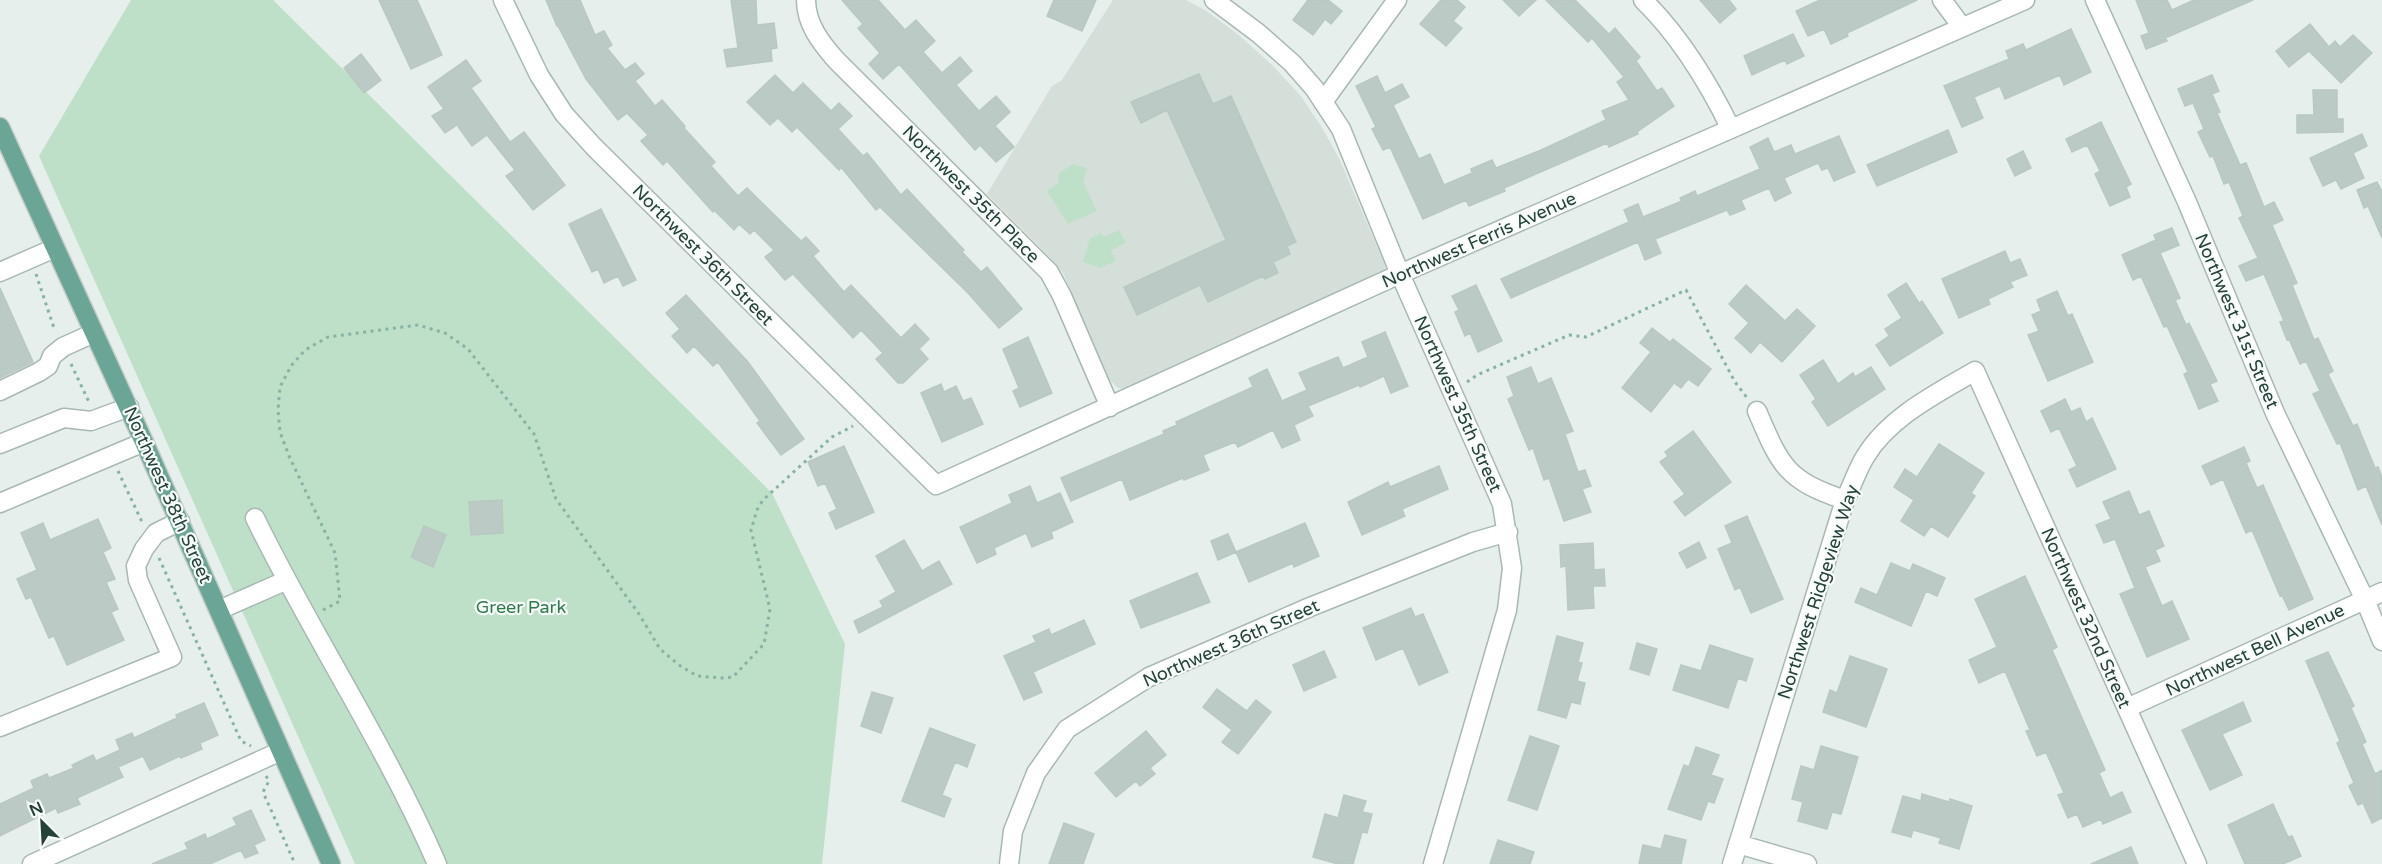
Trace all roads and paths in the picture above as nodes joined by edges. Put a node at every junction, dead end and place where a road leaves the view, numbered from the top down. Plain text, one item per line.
1 (503, 0) edge
2 (806, 0) edge
3 (1214, 0) edge
4 (1397, 0) edge
5 (1643, 0) edge
6 (1942, 0) edge
7 (2025, 0) edge
8 (2095, 0) edge
9 (1962, 27) junction
10 (1323, 102) junction
11 (0, 127) edge
12 (1731, 129) junction
13 (7, 159) edge
14 (55, 248) junction
15 (30, 259) junction
16 (0, 272) edge
17 (1401, 274) junction
18 (94, 333) junction
19 (63, 347) junction
20 (1976, 371) joint
21 (0, 391) edge
22 (1453, 392) junction
23 (129, 407) junction
24 (1110, 407) junction
25 (1757, 411) joint
26 (868, 419) junction
27 (97, 420) junction
28 (144, 442) junction
29 (0, 444) edge
30 (111, 456) junction
31 (936, 485) joint
32 (1845, 500) junction
33 (0, 503) edge
34 (255, 518) dead end
35 (180, 521) junction
36 (1508, 532) junction
37 (151, 540) junction
38 (285, 581) junction
39 (2382, 592) edge
40 (2365, 600) junction
41 (219, 610) junction
42 (306, 618) junction
43 (2382, 641) edge
44 (2127, 708) junction
45 (4, 719) edge
46 (281, 751) junction
47 (259, 761) junction
48 (1738, 844) junction
49 (32, 864) edge
50 (295, 864) edge
51 (331, 864) edge
52 (437, 864) edge
53 (1009, 864) edge
54 (1433, 864) edge
55 (1732, 864) edge
56 (1807, 864) edge
57 (2197, 864) edge

1 - 26 street, Northwest 36th Street
2 - 24 street, Northwest 35th Place
3 - 10 street, Northwest 35th Street
4 - 10 street
5 - 12 street
6 - 9 street
7 - 9 street, Northwest Ferris Avenue
8 - 40 street, Northwest 31st Street
9 - 12 street, Northwest Ferris Avenue
10 - 17 street, Northwest 35th Street
11 - 13 main road, Northwest 38th Street
12 - 17 street, Northwest Ferris Avenue
13 - 14 main road, Northwest 38th Street
14 - 15 street
14 - 18 main road, Northwest 38th Street
15 - 16 street
15 - 19 path
17 - 22 street, Northwest 35th Street
17 - 24 street, Northwest Ferris Avenue
18 - 19 street
18 - 23 main road, Northwest 38th Street
19 - 21 street
19 - 27 path
20 - 32 street, Northwest Ridgeview Way
20 - 44 street, Northwest 32nd Street
22 - 25 path
22 - 36 street, Northwest 35th Street
23 - 27 street
23 - 28 main road, Northwest 38th Street
24 - 31 street, Northwest Ferris Avenue
25 - 32 street
26 - 31 street, Northwest 36th Street
26 - 42 path
27 - 29 street
28 - 30 street
28 - 35 main road, Northwest 38th Street
30 - 33 street
30 - 37 path
32 - 48 street, Northwest Ridgeview Way
34 - 38 street
35 - 37 street
35 - 41 main road, Northwest 38th Street
36 - 53 street, Northwest 36th Street
36 - 54 street, Northwest 35th Street
37 - 45 street
37 - 47 path
38 - 41 street
38 - 42 street
39 - 40 street, Northwest Bell Avenue
40 - 43 street, Northwest 31st Street
40 - 44 street, Northwest Bell Avenue
41 - 46 main road, Northwest 38th Street
42 - 52 street
44 - 57 street, Northwest 32nd Street
46 - 47 street
46 - 51 main road, Northwest 38th Street
47 - 49 street
47 - 50 path
48 - 55 street, Northwest Ridgeview Way
48 - 56 street

